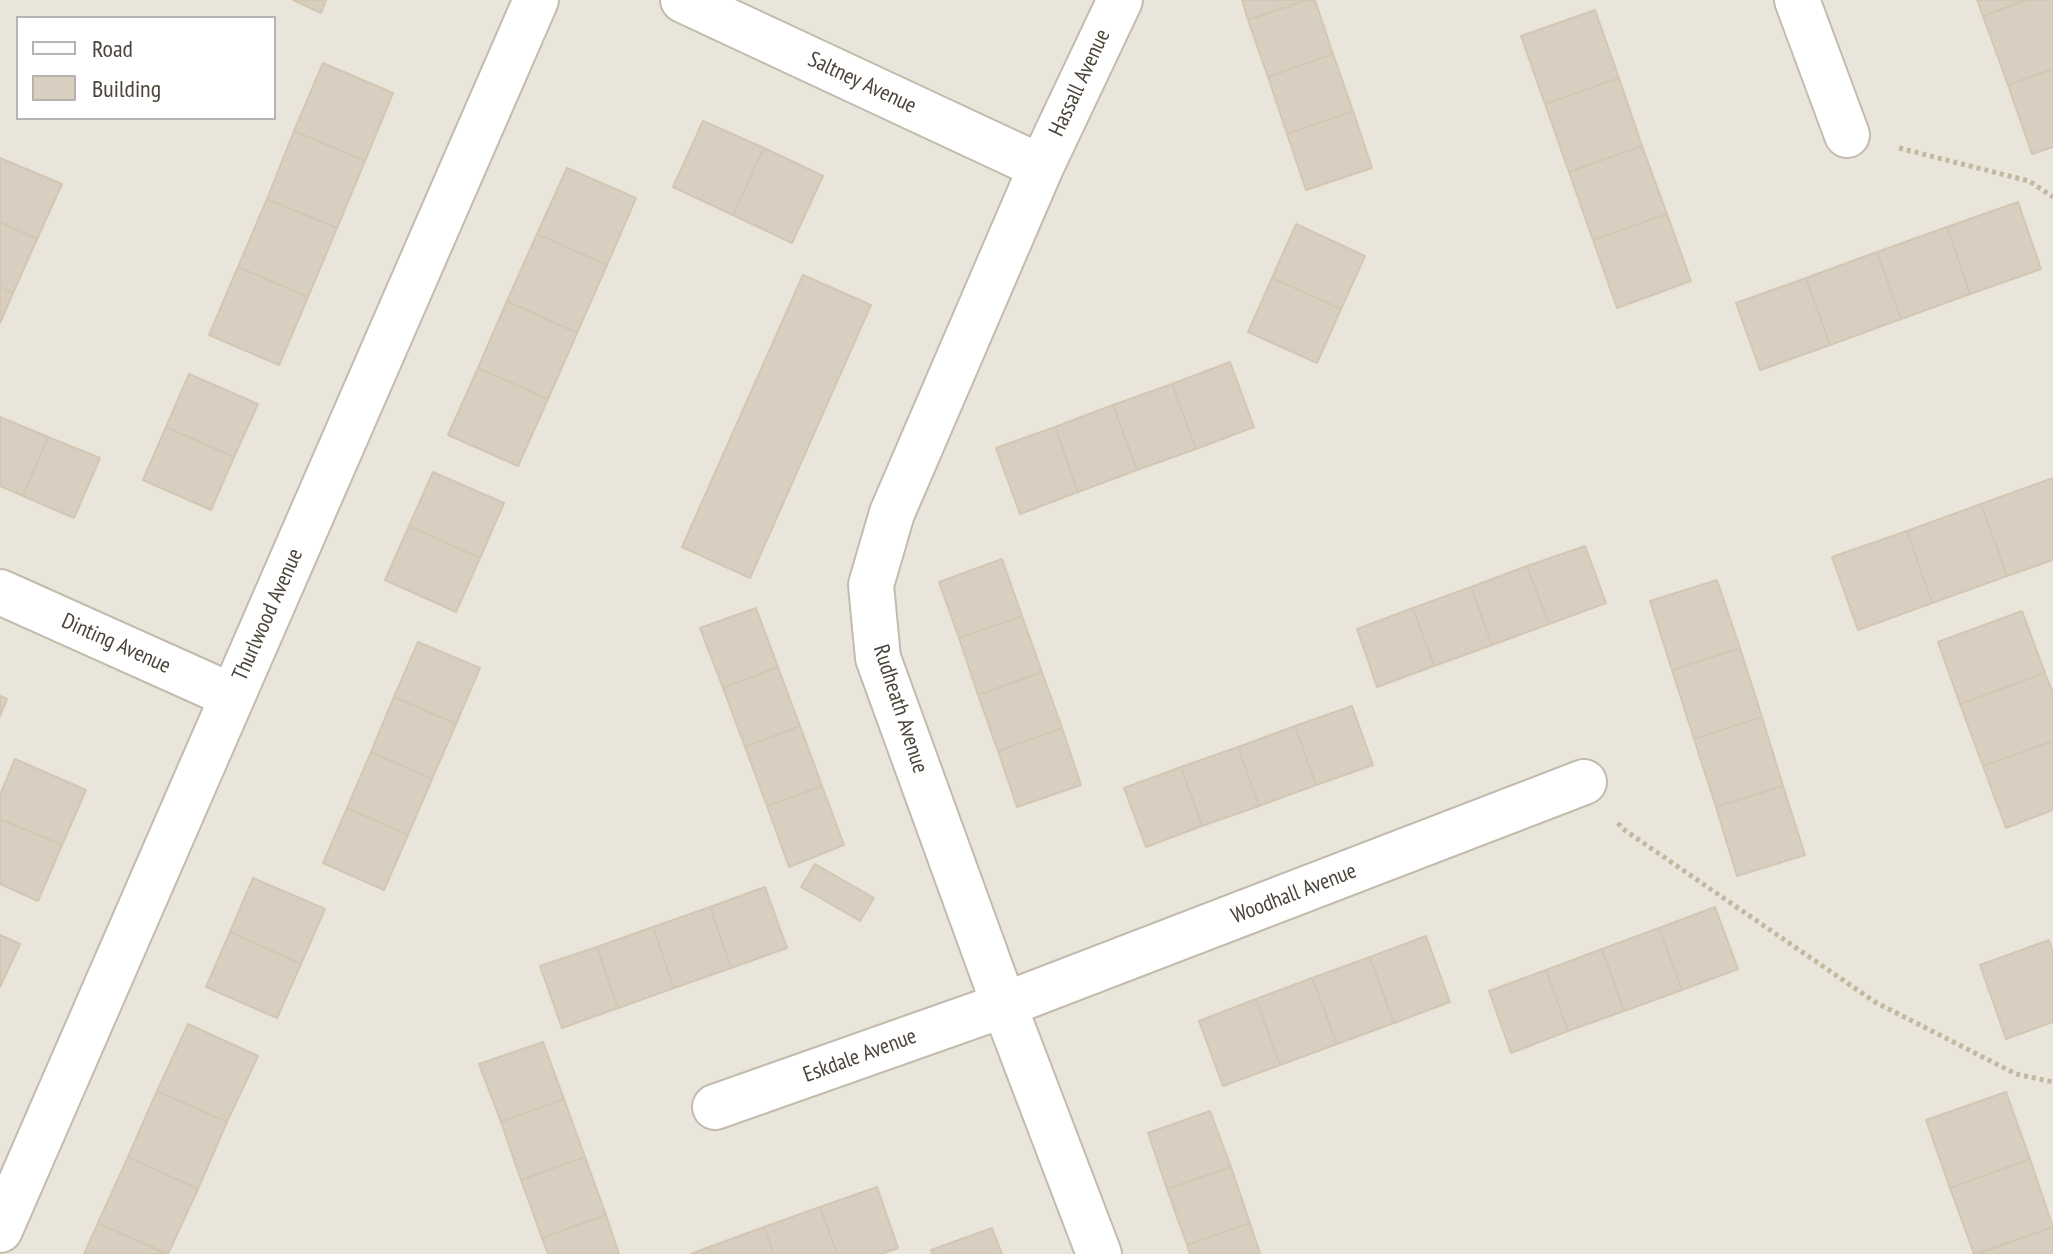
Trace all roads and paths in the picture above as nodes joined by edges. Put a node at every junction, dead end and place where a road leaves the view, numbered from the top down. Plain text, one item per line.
1 (536, 0) edge
2 (683, 0) edge
3 (1120, 0) edge
4 (1797, 0) edge
5 (1847, 135) joint
6 (1041, 167) junction
7 (2053, 197) edge
8 (0, 592) edge
9 (232, 696) junction
10 (1584, 782) joint
11 (1004, 1005) junction
12 (2053, 1082) edge
13 (715, 1107) dead end
14 (0, 1230) edge
15 (1099, 1254) edge

1 - 9 street, Thurlwood Avenue
2 - 6 street, Saltney Avenue
3 - 6 street, Hassall Avenue
4 - 5 street
5 - 7 path
6 - 11 street, Rudheath Avenue
8 - 9 street, Dinting Avenue
9 - 14 street, Thurlwood Avenue
10 - 11 street, Woodhall Avenue
10 - 12 path
11 - 13 street, Eskdale Avenue
11 - 15 street, Rudheath Avenue

